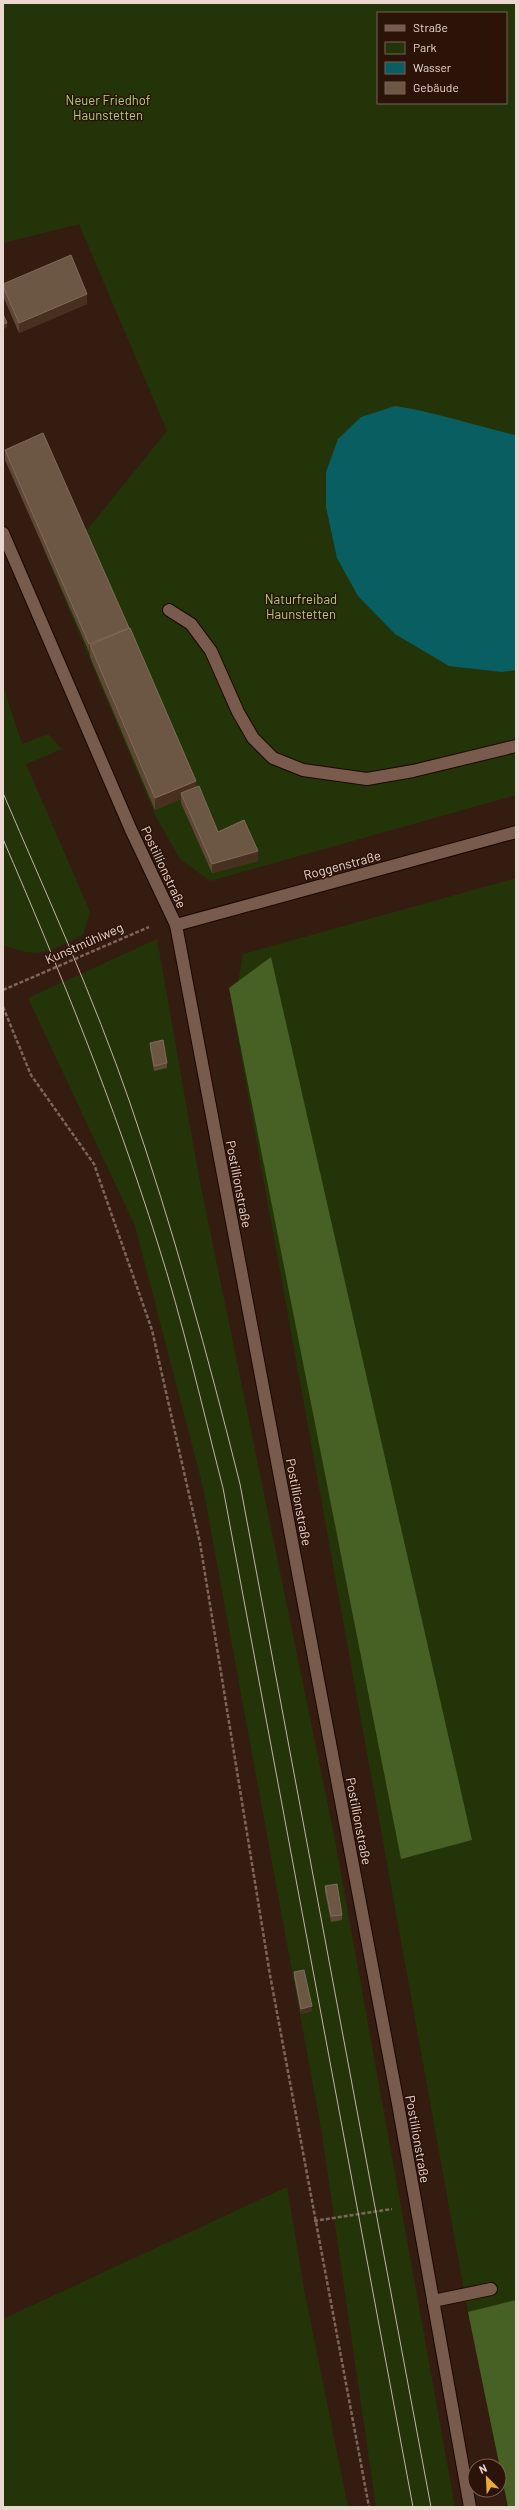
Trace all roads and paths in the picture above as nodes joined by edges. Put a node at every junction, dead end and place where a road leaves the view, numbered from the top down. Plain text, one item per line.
1 (3, 533) edge
2 (169, 610) dead end
3 (516, 746) edge
4 (516, 832) edge
5 (176, 925) junction
6 (3, 990) edge
7 (3, 1007) edge
8 (416, 2205) junction
9 (314, 2221) junction
10 (491, 2289) dead end
11 (433, 2301) junction
12 (369, 2507) edge
13 (470, 2507) edge

1 - 5 street, Postillionstraße
2 - 3 street
4 - 5 street, Roggenstraße
5 - 6 path, Kunstmühlweg
5 - 8 street, Postillionstraße
7 - 9 path
8 - 9 path
8 - 11 street, Postillionstraße
9 - 12 path
10 - 11 street
11 - 13 street, Postillionstraße

